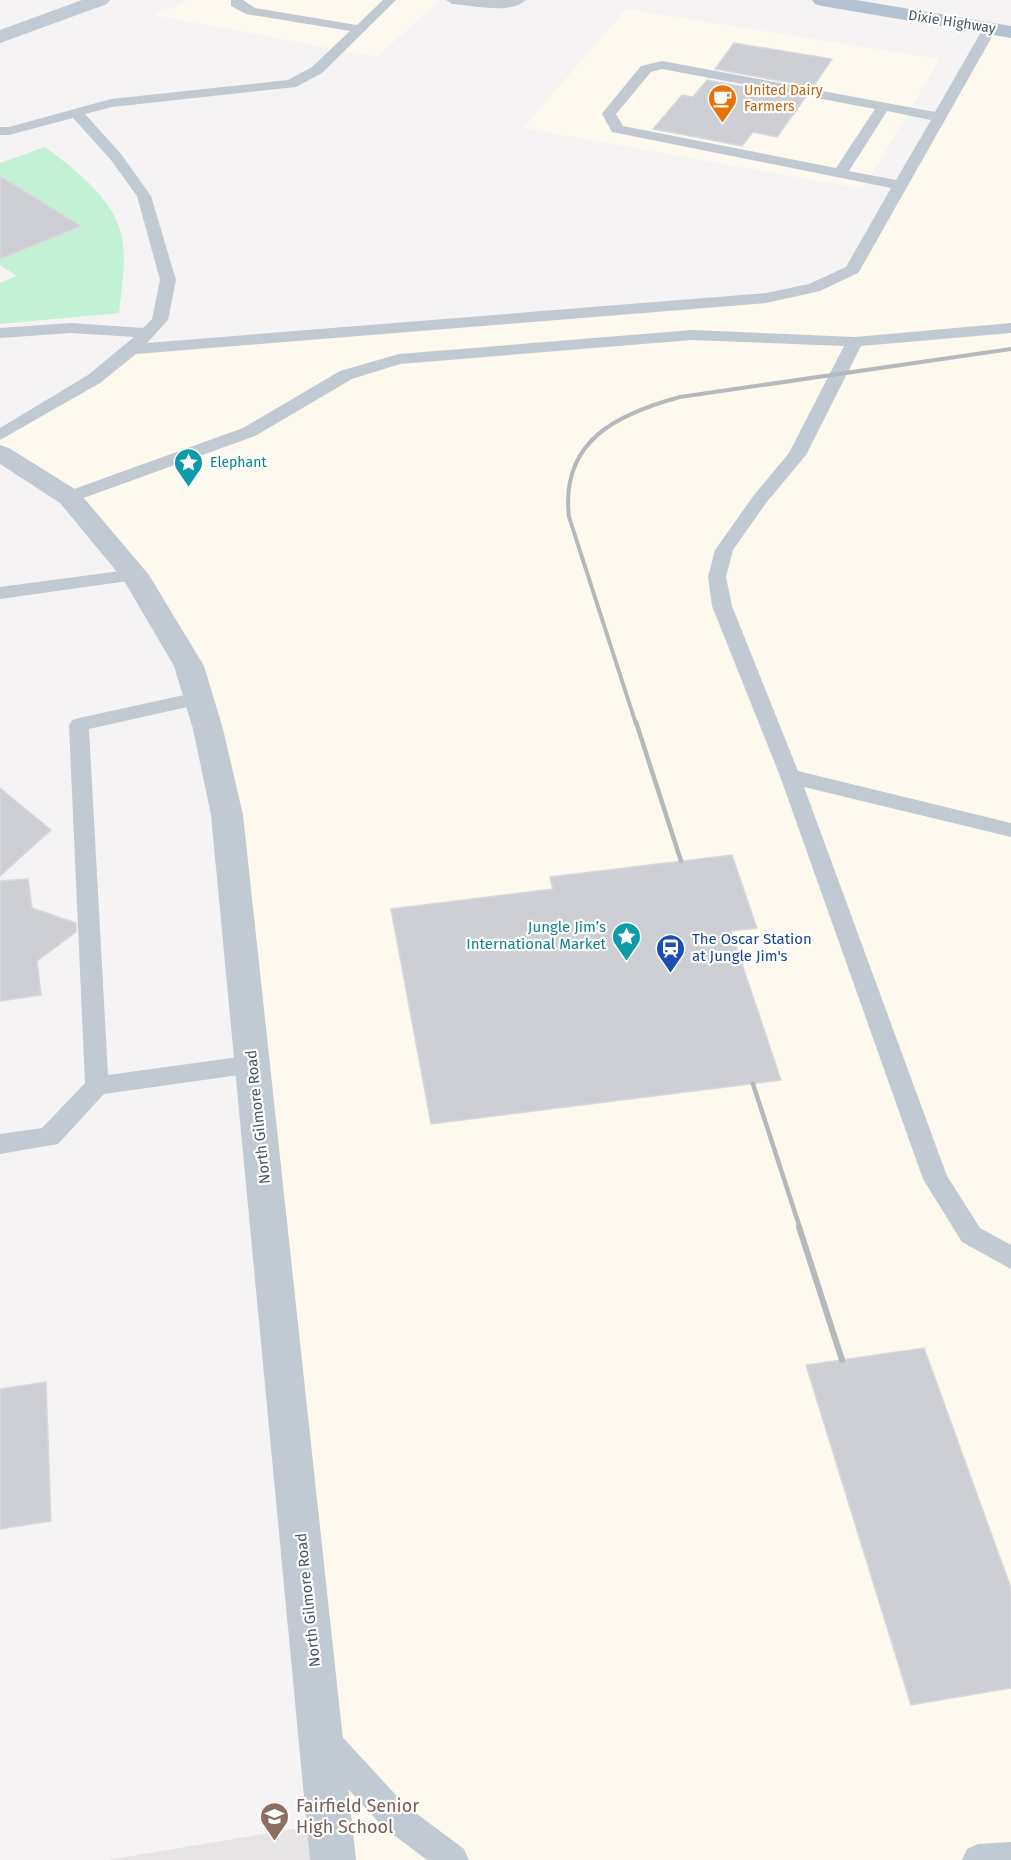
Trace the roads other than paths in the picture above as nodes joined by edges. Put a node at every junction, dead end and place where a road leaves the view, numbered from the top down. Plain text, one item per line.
1 (100, 0) edge
2 (237, 0) edge
3 (390, 0) edge
4 (452, 0) edge
5 (520, 0) edge
6 (822, 0) edge
7 (990, 28) junction
8 (359, 29) junction
9 (1011, 32) edge
10 (0, 37) edge
11 (883, 106) junction
12 (77, 114) junction
13 (939, 117) junction
14 (0, 130) edge
15 (840, 174) junction
16 (900, 186) junction
17 (1011, 328) edge
18 (0, 333) edge
19 (148, 333) junction
20 (855, 342) junction
21 (132, 350) junction
22 (0, 435) edge
23 (0, 453) edge
24 (69, 497) junction
25 (135, 575) junction
26 (0, 593) edge
27 (198, 698) junction
28 (790, 776) junction
29 (1011, 830) edge
30 (253, 1065) junction
31 (97, 1086) junction
32 (0, 1144) edge
33 (1011, 1258) edge
34 (322, 1738) junction
35 (1011, 1858) edge
36 (333, 1860) edge
37 (453, 1860) edge
38 (978, 1860) edge

1 - 10 main road
2 - 8 lane
3 - 8 lane
4 - 5 lane
6 - 7 main road, Dixie Highway
7 - 9 main road, Dixie Highway
7 - 13 lane
8 - 12 lane
11 - 13 lane
11 - 15 lane
11 - 15 lane
12 - 14 lane
12 - 19 lane
13 - 16 lane
15 - 16 lane
16 - 21 lane
17 - 20 lane
18 - 19 lane
19 - 21 lane
20 - 24 lane
20 - 28 lane
21 - 22 lane
23 - 24 street, North Gilmore Road
24 - 25 street, North Gilmore Road
25 - 26 lane
25 - 27 street, North Gilmore Road
27 - 30 street, North Gilmore Road
27 - 31 lane
28 - 29 lane
28 - 33 lane
30 - 31 lane
30 - 34 street, North Gilmore Road
31 - 32 lane
34 - 36 street, North Gilmore Road
34 - 37 lane
35 - 38 lane

